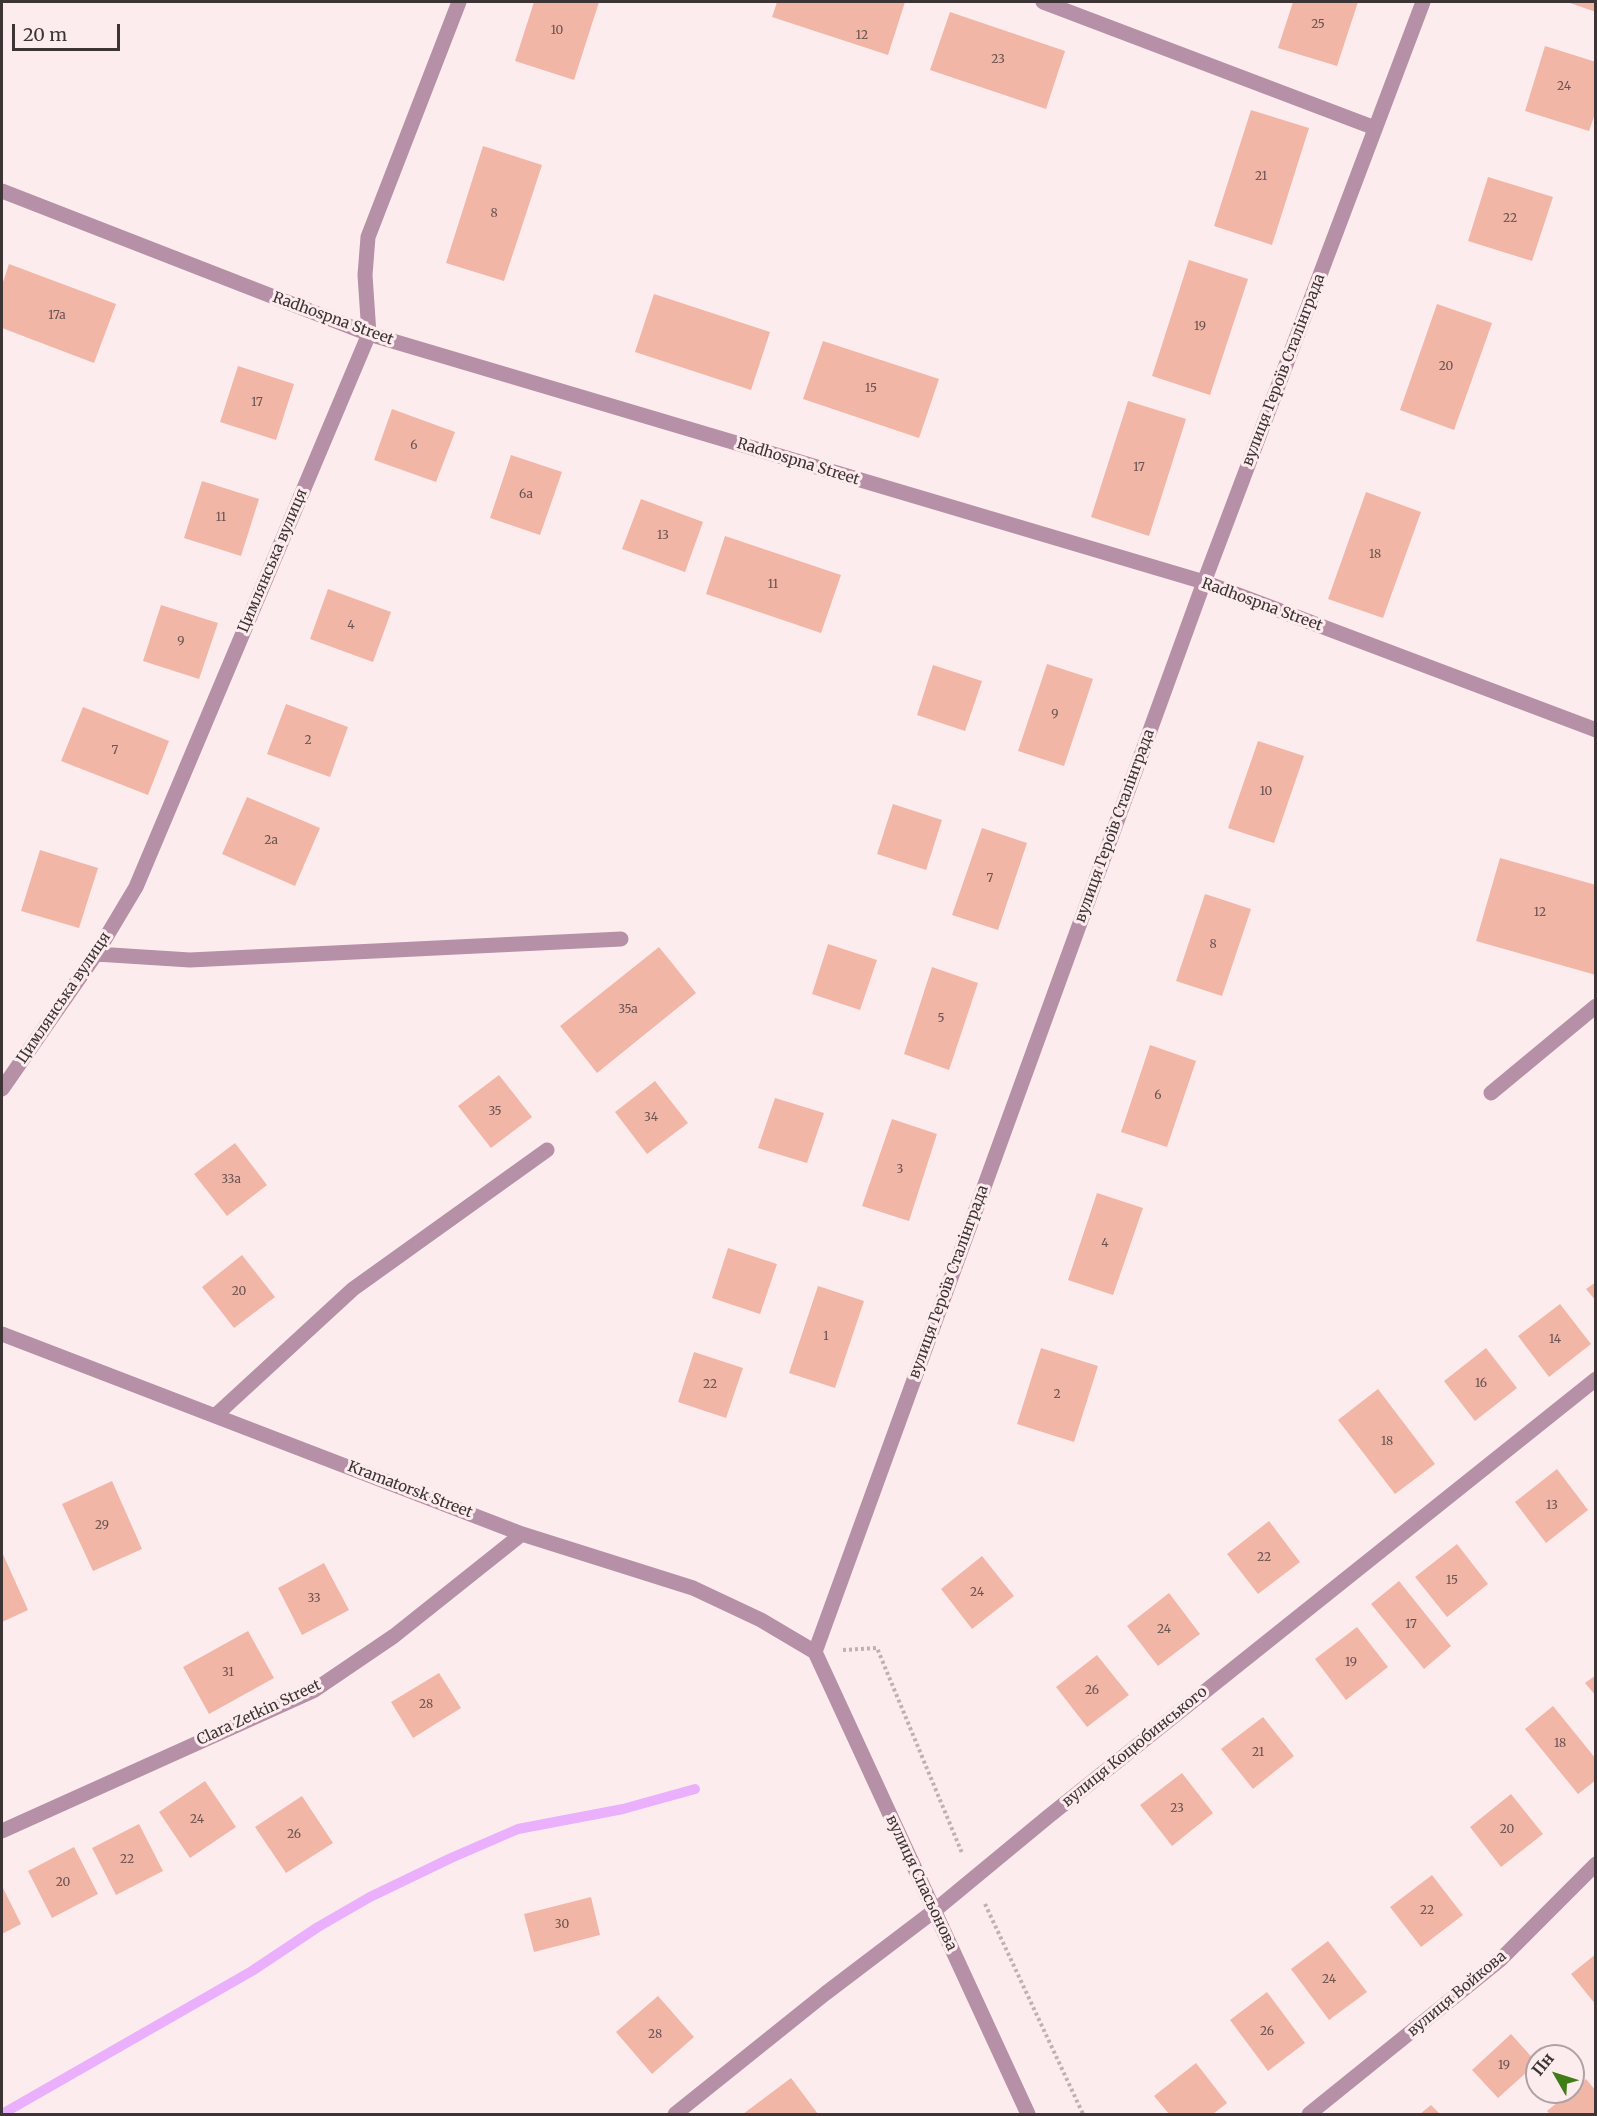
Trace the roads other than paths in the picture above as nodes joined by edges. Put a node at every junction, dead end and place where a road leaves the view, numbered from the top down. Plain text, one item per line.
1 (459, 2) edge
2 (1043, 2) edge
3 (1423, 2) edge
4 (1376, 128) junction
5 (2, 191) edge
6 (369, 334) junction
7 (1204, 582) junction
8 (1596, 730) edge
9 (621, 939) dead end
10 (96, 954) junction
11 (1596, 1006) edge
12 (2, 1089) edge
13 (1491, 1093) dead end
14 (547, 1150) dead end
15 (2, 1334) edge
16 (1596, 1379) edge
17 (216, 1415) junction
18 (522, 1534) junction
19 (815, 1652) junction
20 (2, 1831) edge
21 (1596, 1864) edge
22 (934, 1911) junction
23 (675, 2115) edge
24 (1028, 2115) edge
25 (1309, 2115) edge

1 - 6 street, Цимлянська вулиця
2 - 4 street
3 - 4 street, вулиця Героїв Сталінграда
4 - 7 street, вулиця Героїв Сталінграда
5 - 6 street, Radhospna Street
6 - 7 street, Radhospna Street
6 - 10 street, Цимлянська вулиця
7 - 8 street, Radhospna Street
7 - 19 street, вулиця Героїв Сталінграда
9 - 10 street
10 - 12 street, Цимлянська вулиця
11 - 13 street
14 - 17 street
15 - 17 street, Kramatorsk Street
16 - 22 street, вулиця Коцюбинського
17 - 18 street, Kramatorsk Street
18 - 19 street, Kramatorsk Street
18 - 20 street, Clara Zetkin Street
19 - 22 street, вулиця Спасьонова
21 - 25 street, вулиця Войкова
22 - 23 street, вулиця Коцюбинського
22 - 24 street, вулиця Спасьонова

